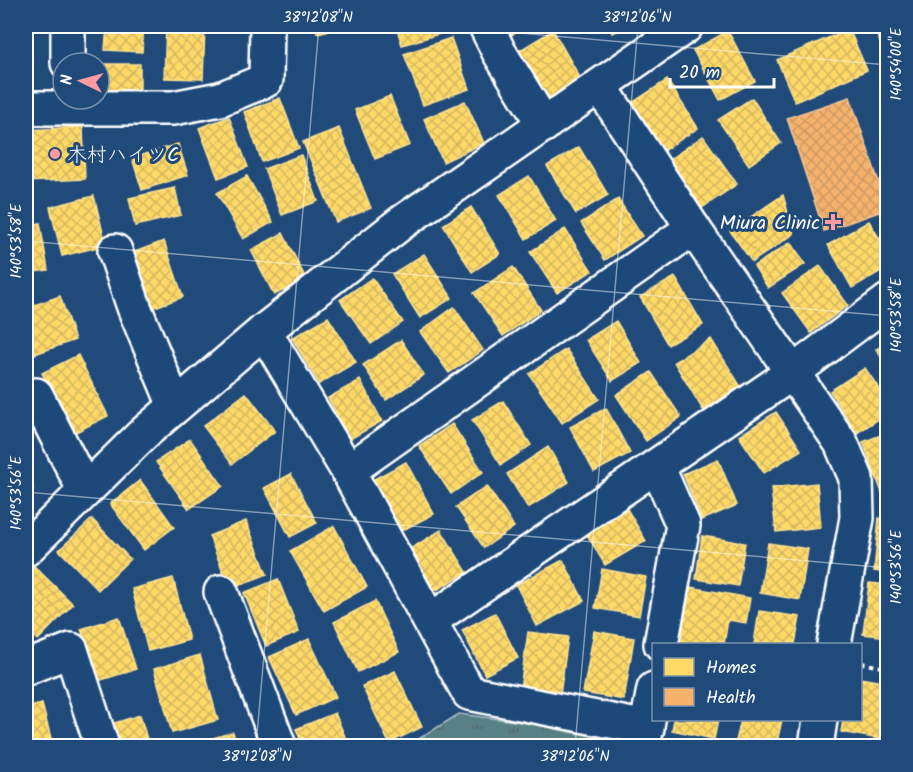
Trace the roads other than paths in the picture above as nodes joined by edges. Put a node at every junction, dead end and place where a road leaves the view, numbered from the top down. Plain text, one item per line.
1 (68, 26) edge
2 (267, 26) edge
3 (486, 26) edge
4 (686, 26) edge
5 (68, 51) edge
6 (600, 86) junction
7 (51, 105) edge
8 (111, 105) edge
9 (26, 108) edge
10 (544, 125) junction
11 (693, 228) junction
12 (115, 250) dead end
13 (888, 301) edge
14 (264, 331) junction
15 (792, 373) junction
16 (36, 395) dead end
17 (175, 406) junction
18 (657, 466) junction
19 (348, 471) junction
20 (85, 490) junction
21 (26, 549) edge
22 (221, 592) dead end
23 (431, 620) junction
24 (662, 643) edge
25 (834, 643) edge
26 (26, 668) edge
27 (652, 700) edge
28 (820, 721) edge
29 (645, 737) edge
30 (102, 747) edge
31 (279, 747) edge
32 (816, 747) edge

1 - 5 street
2 - 8 street
3 - 10 street
4 - 6 street
6 - 10 street
6 - 11 street
7 - 9 street
10 - 14 street
11 - 15 street
11 - 19 street
12 - 17 street
13 - 15 street
14 - 17 street
14 - 19 street
15 - 18 street
15 - 25 street
16 - 20 street
17 - 20 street
18 - 23 street
18 - 24 street
19 - 23 street
20 - 21 street
22 - 31 street
23 - 29 street
26 - 30 street
27 - 29 street
28 - 32 street

